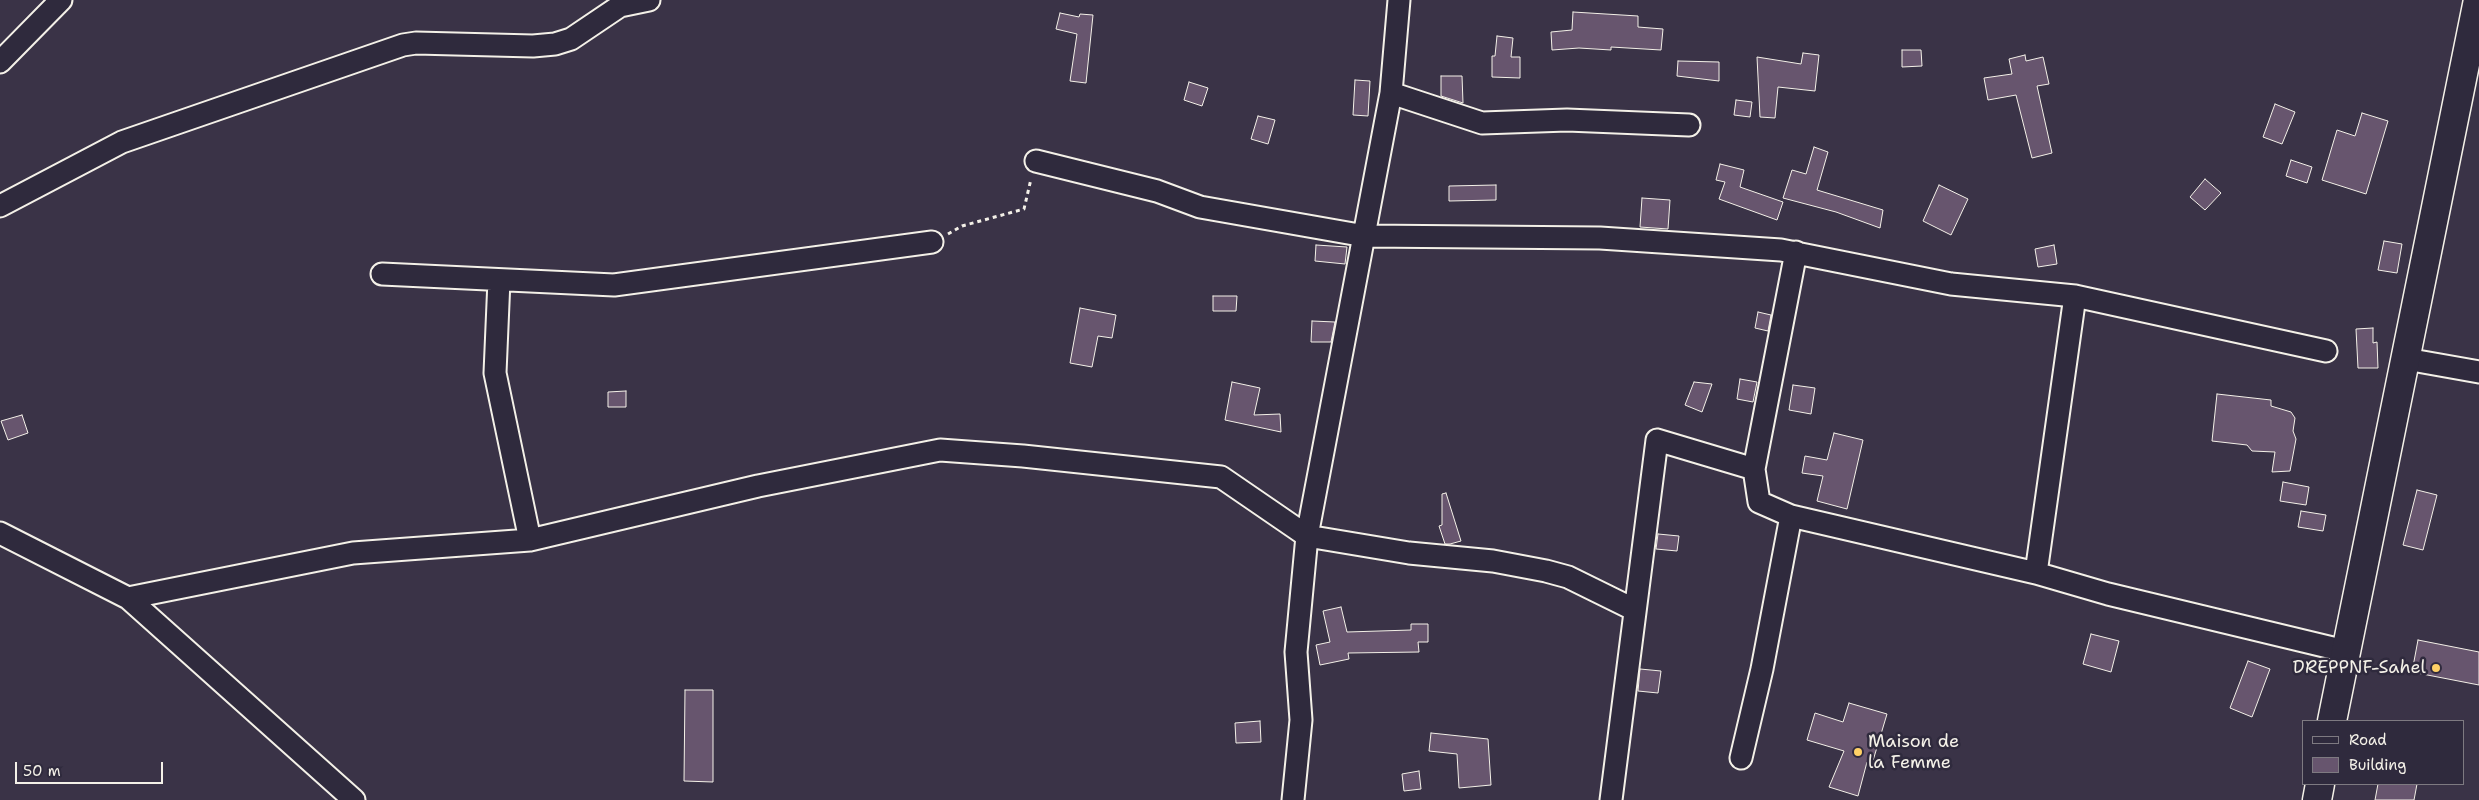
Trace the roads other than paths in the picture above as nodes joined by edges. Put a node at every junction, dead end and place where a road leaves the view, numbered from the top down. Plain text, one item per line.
1 (60, 0) edge
2 (649, 0) edge
3 (1400, 0) edge
4 (2478, 0) edge
5 (0, 62) edge
6 (1391, 93) junction
7 (1689, 125) dead end
8 (1036, 161) road end
9 (0, 206) edge
10 (1365, 236) junction
11 (932, 242) road end
12 (1796, 252) junction
13 (382, 274) dead end
14 (499, 280) junction
15 (2075, 296) junction
16 (2326, 351) dead end
17 (2406, 359) junction
18 (2479, 372) edge
19 (1754, 469) junction
20 (1791, 516) junction
21 (0, 533) edge
22 (1307, 536) junction
23 (530, 540) junction
24 (2036, 573) junction
25 (128, 598) junction
26 (1635, 610) junction
27 (2346, 651) junction
28 (2332, 720) edge
29 (1741, 758) dead end
30 (2320, 785) edge
31 (354, 800) edge
32 (1293, 800) edge
33 (1611, 800) edge
34 (2317, 800) edge

1 - 5 street
2 - 9 street
3 - 6 street
4 - 17 main road
6 - 7 street
6 - 10 street
8 - 10 street
10 - 12 street
10 - 22 street
11 - 14 street
12 - 15 street
12 - 19 street
13 - 14 street
14 - 23 street
15 - 16 street
15 - 24 street
17 - 18 street
17 - 27 main road
19 - 20 street
19 - 26 street
20 - 24 street
20 - 29 street
21 - 25 street
22 - 23 street
22 - 26 street
22 - 32 street
23 - 25 street
24 - 27 street
25 - 31 street
26 - 33 street
27 - 28 main road
30 - 34 main road

